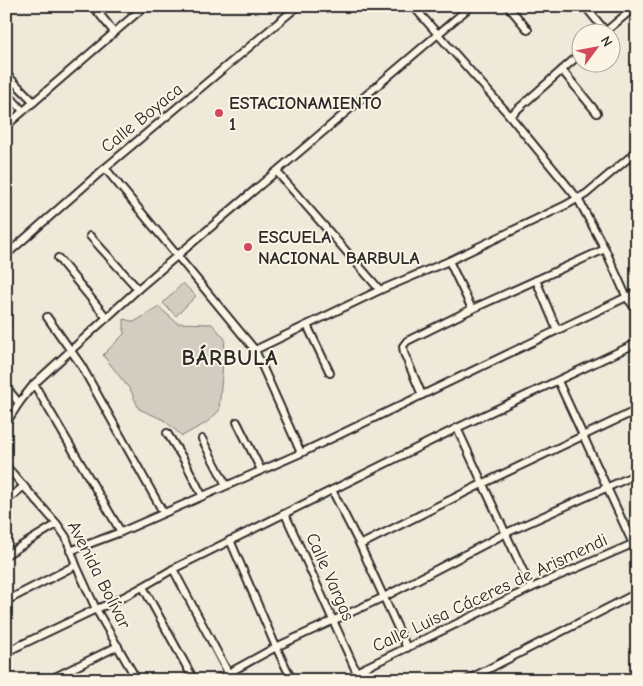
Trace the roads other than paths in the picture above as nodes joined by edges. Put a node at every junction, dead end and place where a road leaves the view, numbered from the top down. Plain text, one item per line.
1 (93, 6) edge
2 (144, 6) edge
3 (298, 6) edge
4 (413, 6) edge
5 (471, 6) edge
6 (508, 6) edge
7 (585, 6) edge
8 (636, 6) edge
9 (598, 22) edge
10 (618, 22) edge
11 (528, 30) dead end
12 (114, 32) junction
13 (438, 34) junction
14 (570, 63) edge
15 (562, 70) junction
16 (6, 74) edge
17 (6, 92) edge
18 (34, 102) junction
19 (24, 111) junction
20 (597, 113) dead end
21 (510, 116) junction
22 (6, 126) edge
23 (636, 152) edge
24 (105, 168) junction
25 (278, 172) junction
26 (578, 199) junction
27 (90, 236) dead end
28 (605, 249) junction
29 (6, 255) edge
30 (179, 256) junction
31 (58, 258) dead end
32 (449, 261) junction
33 (536, 280) junction
34 (138, 289) junction
35 (380, 290) junction
36 (637, 292) edge
37 (627, 298) junction
38 (472, 309) junction
39 (637, 310) edge
40 (48, 317) dead end
41 (106, 318) junction
42 (307, 325) junction
43 (557, 330) junction
44 (637, 343) edge
45 (72, 350) junction
46 (255, 350) junction
47 (330, 373) dead end
48 (558, 381) junction
49 (34, 384) junction
50 (6, 387) edge
51 (422, 395) junction
52 (18, 403) junction
53 (637, 410) edge
54 (237, 422) dead end
55 (6, 423) edge
56 (457, 428) junction
57 (167, 433) dead end
58 (583, 436) junction
59 (202, 438) dead end
60 (301, 453) junction
61 (6, 466) edge
62 (262, 470) junction
63 (637, 474) edge
64 (482, 484) junction
65 (226, 485) junction
66 (24, 486) junction
67 (607, 488) junction
68 (332, 490) junction
69 (202, 495) junction
70 (6, 501) edge
71 (163, 512) junction
72 (285, 514) junction
73 (57, 524) junction
74 (121, 532) junction
75 (506, 533) junction
76 (230, 540) junction
77 (635, 543) edge
78 (360, 545) junction
79 (70, 551) junction
80 (6, 555) edge
81 (76, 566) junction
82 (173, 569) junction
83 (143, 587) junction
84 (531, 588) junction
85 (637, 594) edge
86 (384, 597) junction
87 (6, 601) edge
88 (96, 609) junction
89 (333, 620) junction
90 (118, 646) junction
91 (276, 647) junction
92 (407, 648) junction
93 (6, 652) edge
94 (356, 672) junction
95 (228, 673) junction
96 (55, 677) dead end
97 (135, 679) edge
98 (194, 680) edge
99 (216, 680) edge
100 (232, 680) edge
101 (292, 680) edge
102 (360, 680) edge
103 (467, 680) edge

1 - 12 street
2 - 12 street
3 - 24 street, Calle Boyaca
4 - 13 street
5 - 13 street
6 - 11 street
7 - 9 street
8 - 10 street
12 - 18 street
13 - 21 street
13 - 25 street
14 - 15 street
15 - 20 street
15 - 21 street
16 - 18 street
17 - 19 street
18 - 19 street
19 - 22 street
21 - 26 street
23 - 26 street
24 - 29 street, Calle Boyaca
24 - 30 street
25 - 30 street
25 - 35 street
26 - 28 street
26 - 32 street
27 - 34 street
28 - 33 street
28 - 37 street
30 - 34 street
30 - 46 street
31 - 41 street
32 - 35 street
32 - 38 street
33 - 38 street
33 - 43 street
34 - 41 street
35 - 42 street
36 - 37 street
37 - 39 street
37 - 43 street
38 - 51 street
40 - 45 street
41 - 45 street
42 - 46 street
42 - 47 street
43 - 51 street
44 - 48 street
45 - 49 street
45 - 71 street
46 - 60 street
48 - 56 street
48 - 58 street
49 - 52 street
49 - 74 street
50 - 52 street
51 - 60 street
52 - 55 street
53 - 58 street
54 - 62 street
56 - 64 street
56 - 68 street
57 - 69 street
58 - 64 street
58 - 67 street
59 - 65 street
60 - 62 street
61 - 66 street, Avenida Bolívar
62 - 65 street
63 - 67 street
64 - 75 street
64 - 78 street
65 - 69 street
66 - 70 street
66 - 73 street, Avenida Bolívar
67 - 75 street
67 - 77 street
68 - 72 street
68 - 78 street
69 - 71 street
71 - 74 street
72 - 76 street
72 - 89 street, Calle Vargas
73 - 79 street, Avenida Bolívar
73 - 80 street
74 - 79 street
75 - 84 street
75 - 86 street
76 - 82 street
76 - 91 street
77 - 84 street, Calle Luisa Cáceres de Arismendi
78 - 86 street
79 - 81 street, Avenida Bolívar
81 - 87 street
81 - 88 street, Avenida Bolívar
82 - 83 street
82 - 95 street
83 - 88 street
83 - 98 street
84 - 92 street, Calle Luisa Cáceres de Arismendi
85 - 103 street
86 - 89 street
86 - 92 street
88 - 90 street, Avenida Bolívar
88 - 93 street
89 - 91 street
89 - 94 street, Calle Vargas
90 - 96 street
90 - 97 street, Avenida Bolívar
91 - 95 street
91 - 101 street
92 - 94 street, Calle Luisa Cáceres de Arismendi
94 - 102 street, Calle Vargas
95 - 99 street
95 - 100 street

